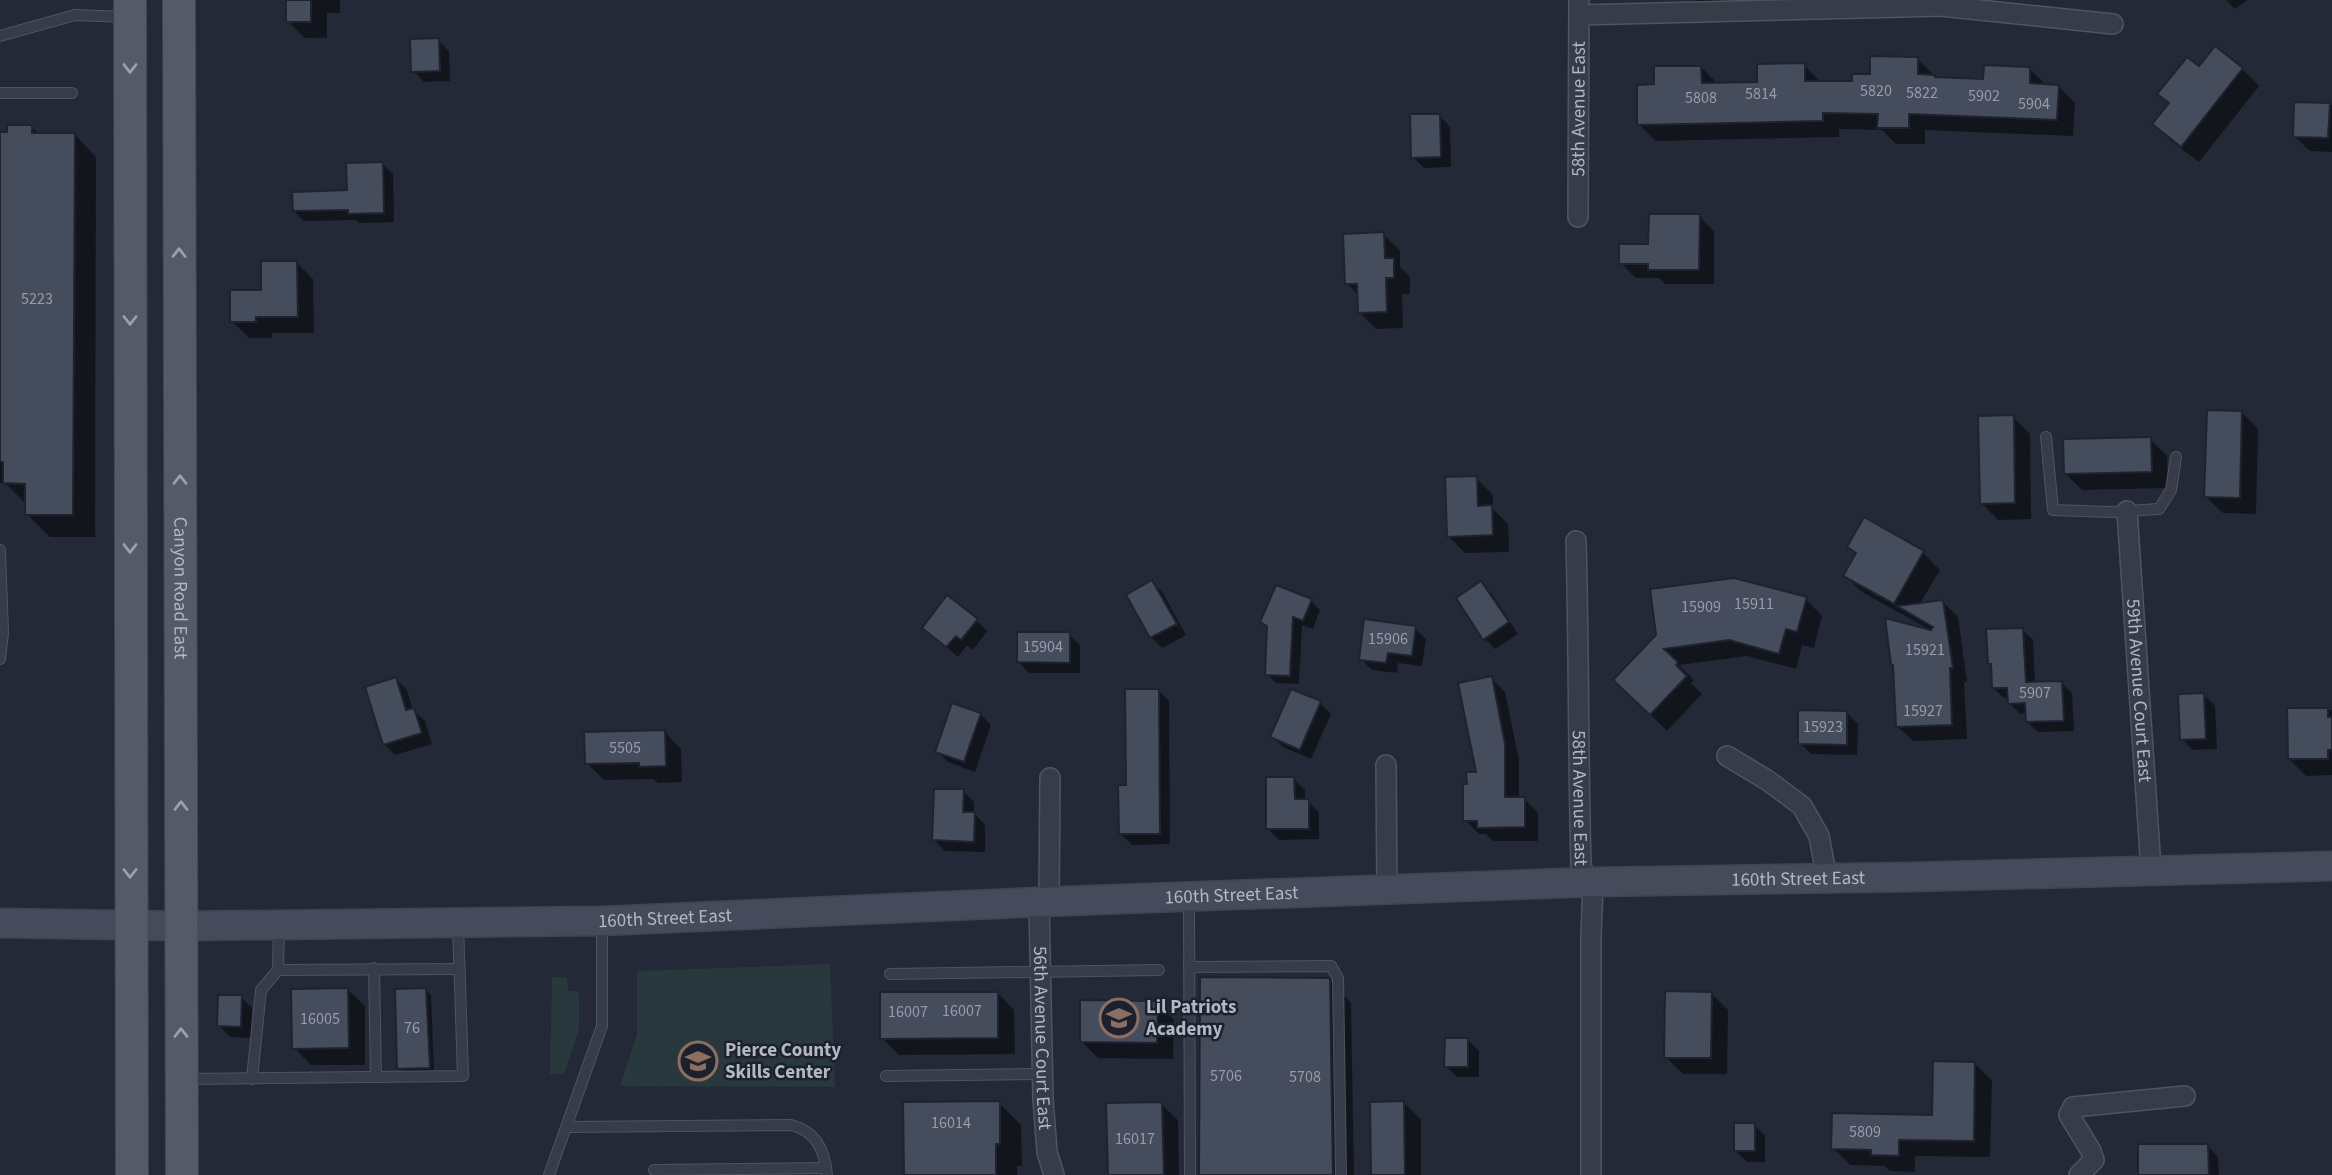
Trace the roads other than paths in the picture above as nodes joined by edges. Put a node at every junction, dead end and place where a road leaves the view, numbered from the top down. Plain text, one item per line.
1 (179, 0) edge
2 (1579, 8) edge
3 (130, 9) edge
4 (2113, 24) dead end
5 (0, 36) edge
6 (0, 93) edge
7 (72, 93) dead end
8 (1578, 217) dead end
9 (2046, 437) dead end
10 (2176, 457) dead end
11 (2127, 511) junction
12 (1576, 541) dead end
13 (0, 550) edge
14 (0, 659) edge
15 (1727, 756) dead end
16 (1386, 765) dead end
17 (1050, 778) dead end
18 (2332, 866) edge
19 (2151, 870) junction
20 (1828, 878) junction
21 (1593, 882) junction
22 (1387, 890) junction
23 (1189, 897) junction
24 (1044, 902) junction
25 (602, 921) junction
26 (0, 923) edge
27 (458, 923) junction
28 (130, 925) junction
29 (279, 925) junction
30 (181, 926) junction
31 (1189, 967) junction
32 (374, 968) junction
33 (460, 969) junction
34 (1159, 970) dead end
35 (278, 971) junction
36 (1041, 972) junction
37 (890, 974) dead end
38 (1043, 1074) junction
39 (886, 1076) dead end
40 (376, 1077) junction
41 (181, 1079) junction
42 (252, 1079) junction
43 (2185, 1096) dead end
44 (567, 1127) junction
45 (654, 1170) dead end
46 (826, 1171) edge
47 (132, 1175) edge
48 (182, 1175) edge
49 (549, 1175) edge
50 (1054, 1175) edge
51 (1190, 1175) edge
52 (1341, 1175) edge
53 (1591, 1175) edge
54 (2078, 1175) edge

30 -> 1 main road, Canyon Road East
2 - 4 street
2 - 8 street, 58th Avenue East
3 - 5 lane
3 -> 28 main road
6 - 7 lane
9 - 11 lane
10 - 11 lane
11 - 19 street, 59th Avenue Court East
12 - 21 street, 58th Avenue East
13 - 14 lane
15 - 20 street
16 - 22 street
17 - 24 street, 56th Avenue Court East
18 - 19 main road, 160th Street East
19 - 20 main road, 160th Street East
20 - 21 main road, 160th Street East
21 - 22 main road, 160th Street East
21 - 53 street, 58th Avenue East
22 - 23 main road, 160th Street East
23 - 24 main road, 160th Street East
23 - 31 lane
24 - 25 main road, 160th Street East
24 - 36 street, 56th Avenue Court East
25 - 27 main road, 160th Street East
25 - 44 lane
26 - 28 main road, 160th Street East
27 - 29 main road, 160th Street East
27 - 33 lane
28 - 30 main road, 160th Street East
28 - 47 main road
29 - 30 main road, 160th Street East
29 - 35 lane
41 -> 30 main road, Canyon Road East
31 - 51 lane
31 - 52 lane
32 - 33 lane
32 - 35 lane
32 - 40 lane
33 - 40 lane
34 - 36 lane
35 - 42 lane
36 - 37 lane
36 - 38 street, 56th Avenue Court East
38 - 39 lane
38 - 50 street, 56th Avenue Court East
40 - 42 lane
41 - 42 lane
41 - 48 main road, Canyon Road East
43 - 54 street
44 - 46 lane
44 - 49 lane
45 - 46 lane

